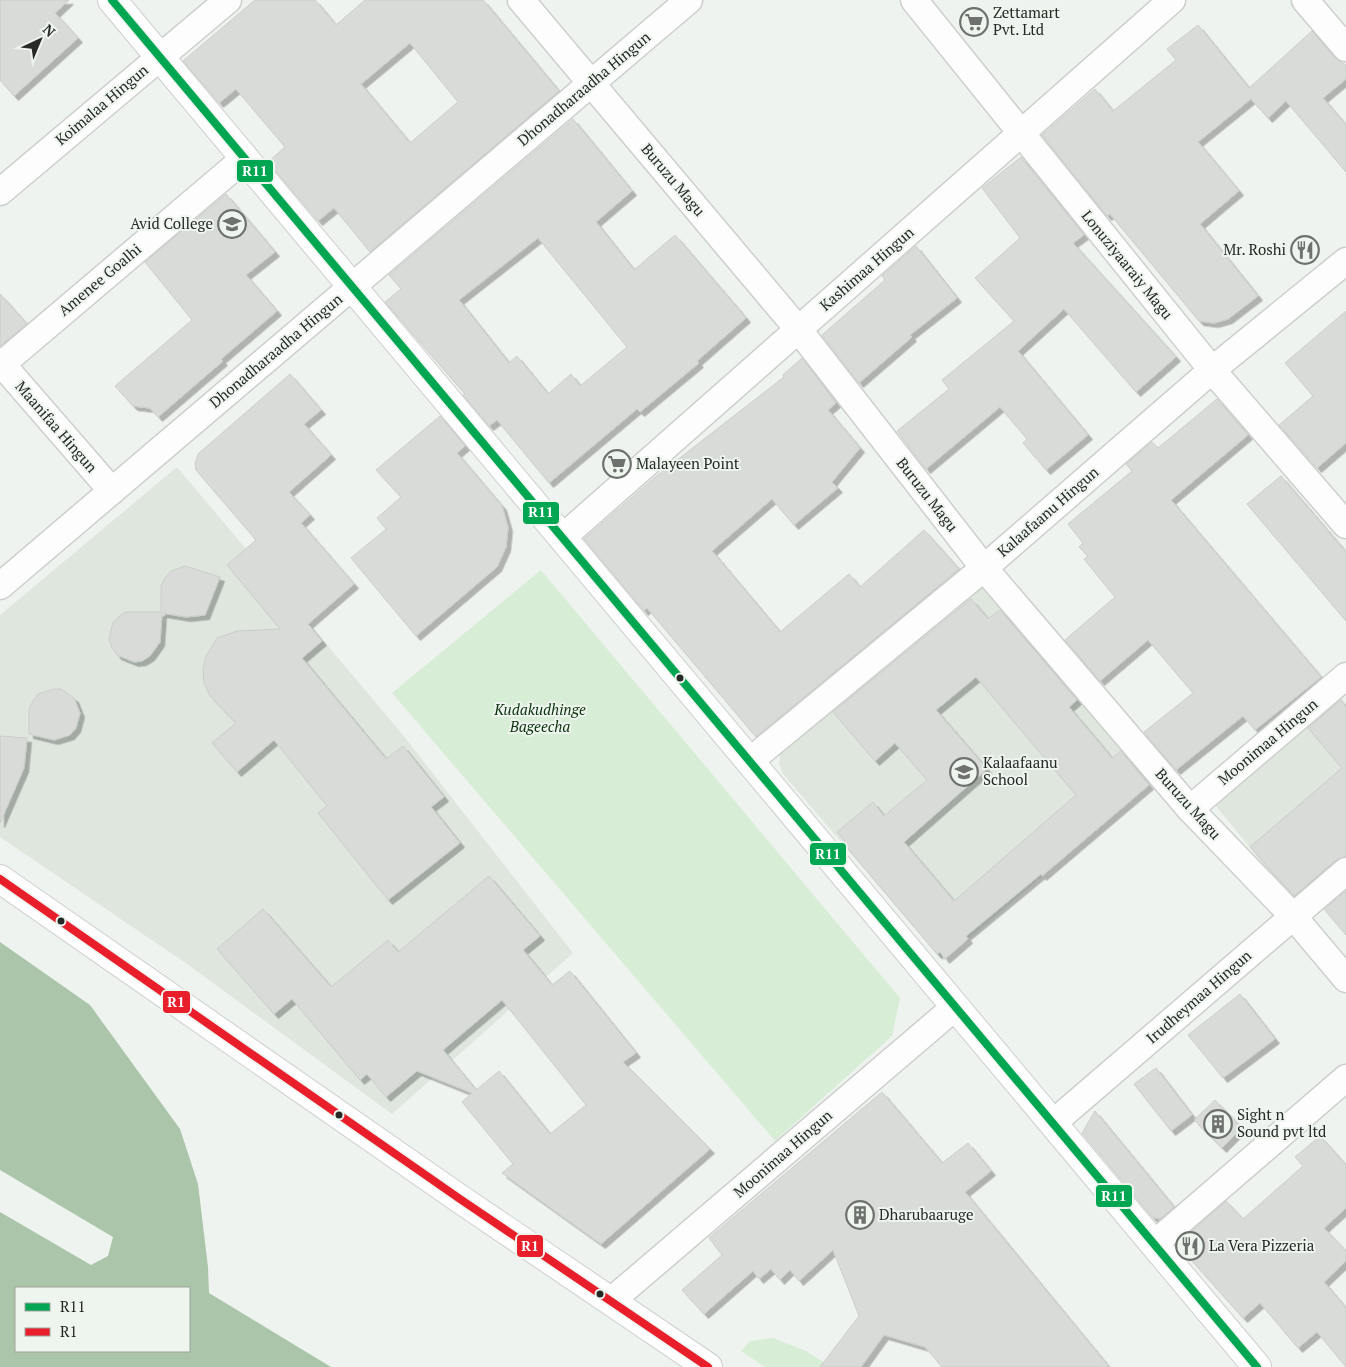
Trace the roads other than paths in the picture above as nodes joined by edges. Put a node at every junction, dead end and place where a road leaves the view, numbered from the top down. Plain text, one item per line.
1 (112, 0) edge
2 (228, 0) edge
3 (521, 0) edge
4 (689, 0) edge
5 (914, 0) edge
6 (1172, 0) edge
7 (1306, 0) edge
8 (1346, 48) edge
9 (160, 57) junction
10 (591, 83) junction
11 (1021, 133) junction
12 (245, 158) junction
13 (0, 192) edge
14 (1346, 261) edge
15 (352, 287) junction
16 (798, 329) junction
17 (1, 363) edge
18 (1212, 370) junction
19 (112, 492) junction
20 (1346, 525) edge
21 (562, 538) junction
22 (984, 568) junction
23 (0, 586) edge
24 (1346, 676) edge
25 (750, 761) junction
26 (1190, 809) junction
27 (1346, 870) edge
28 (0, 879) edge
29 (1293, 916) junction
30 (1346, 979) edge
31 (955, 1007) junction
32 (1346, 1078) edge
33 (1053, 1123) junction
34 (1154, 1244) junction
35 (611, 1301) junction
36 (708, 1367) edge
37 (1257, 1367) edge

1 - 9 street
2 - 9 street, Koimalaa Hingun
3 - 10 street, Buruzu Magu
4 - 10 street, Dhonadharaadha Hingun
5 - 11 street, Lonuziyaaraiy Magu
6 - 11 street, Kashimaa Hingun
7 - 8 street
9 - 12 street
9 - 13 street, Koimalaa Hingun
10 - 15 street, Dhonadharaadha Hingun
10 - 16 street, Buruzu Magu
11 - 16 street, Kashimaa Hingun
11 - 18 street, Lonuziyaaraiy Magu
12 - 15 street
12 - 17 street, Amenee Goalhi
14 - 18 street, Kalaafaanu Hingun
15 - 19 street, Dhonadharaadha Hingun
15 - 21 street
16 - 21 street, Kashimaa Hingun
16 - 22 street, Buruzu Magu
17 - 19 street, Maanifaa Hingun
18 - 20 street, Lonuziyaaraiy Magu
18 - 22 street, Kalaafaanu Hingun
19 - 23 street, Dhonadharaadha Hingun
21 - 25 street
22 - 25 street, Kalaafaanu Hingun
22 - 26 street, Buruzu Magu
24 - 26 street, Moonimaa Hingun
25 - 31 street
26 - 29 street, Buruzu Magu
27 - 29 street, Irudheymaa Hingun
28 - 35 street
29 - 30 street, Buruzu Magu
29 - 33 street, Irudheymaa Hingun
31 - 33 street
31 - 35 street, Moonimaa Hingun
32 - 34 street
33 - 34 street
34 - 37 street
35 - 36 street

